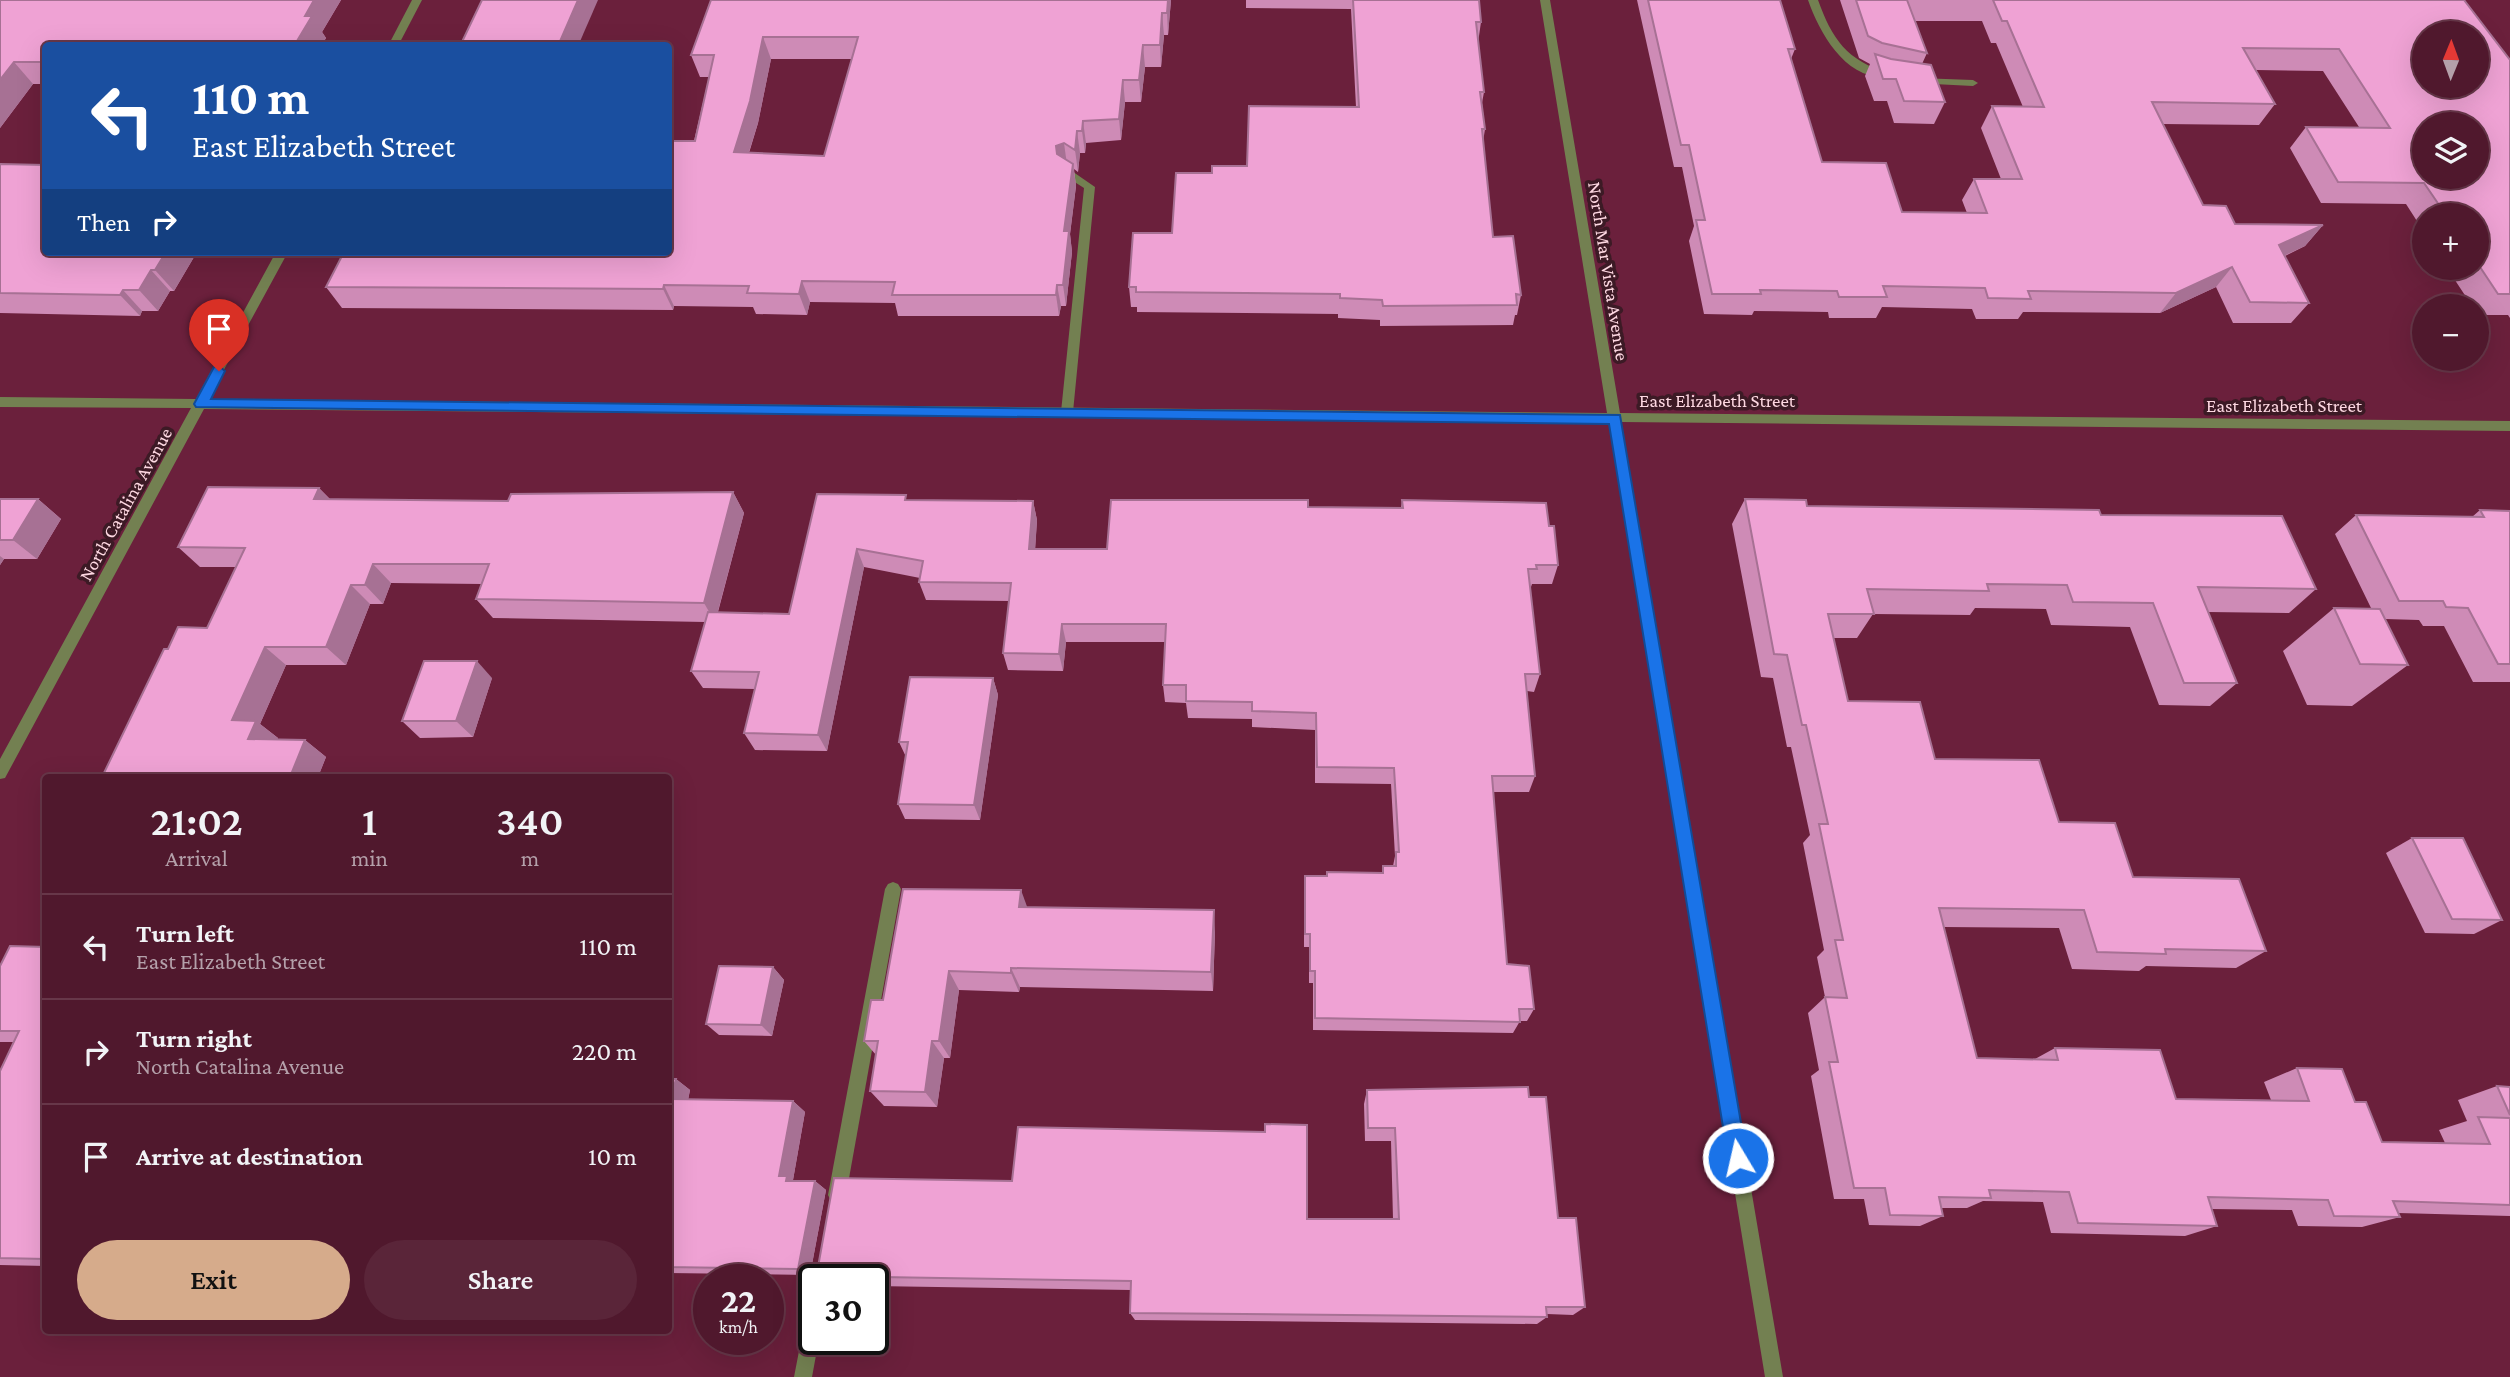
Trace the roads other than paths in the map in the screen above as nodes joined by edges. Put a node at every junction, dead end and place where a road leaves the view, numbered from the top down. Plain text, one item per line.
1 (417, 0) edge
2 (1545, 0) edge
3 (1813, 0) edge
4 (395, 42) edge
5 (1896, 78) edge
6 (1909, 80) edge
7 (1973, 83) dead end
8 (1066, 170) edge
9 (280, 256) edge
10 (0, 402) edge
11 (201, 404) junction
12 (1066, 412) junction
13 (1615, 419) junction
14 (2510, 426) edge
15 (0, 774) edge
16 (893, 889) dead end
17 (834, 1212) edge
18 (807, 1355) edge
19 (803, 1377) edge
20 (1774, 1377) edge

1 - 4 street
2 - 13 street, North Mar Vista Avenue
3 - 5 street
6 - 7 street
8 - 12 street
9 - 11 street, North Catalina Avenue
10 - 11 street, East Elizabeth Street
11 - 12 street, East Elizabeth Street
11 - 15 street, North Catalina Avenue
12 - 13 street, East Elizabeth Street
13 - 14 street, East Elizabeth Street
13 - 20 street, North Mar Vista Avenue
16 - 17 street
18 - 19 street

